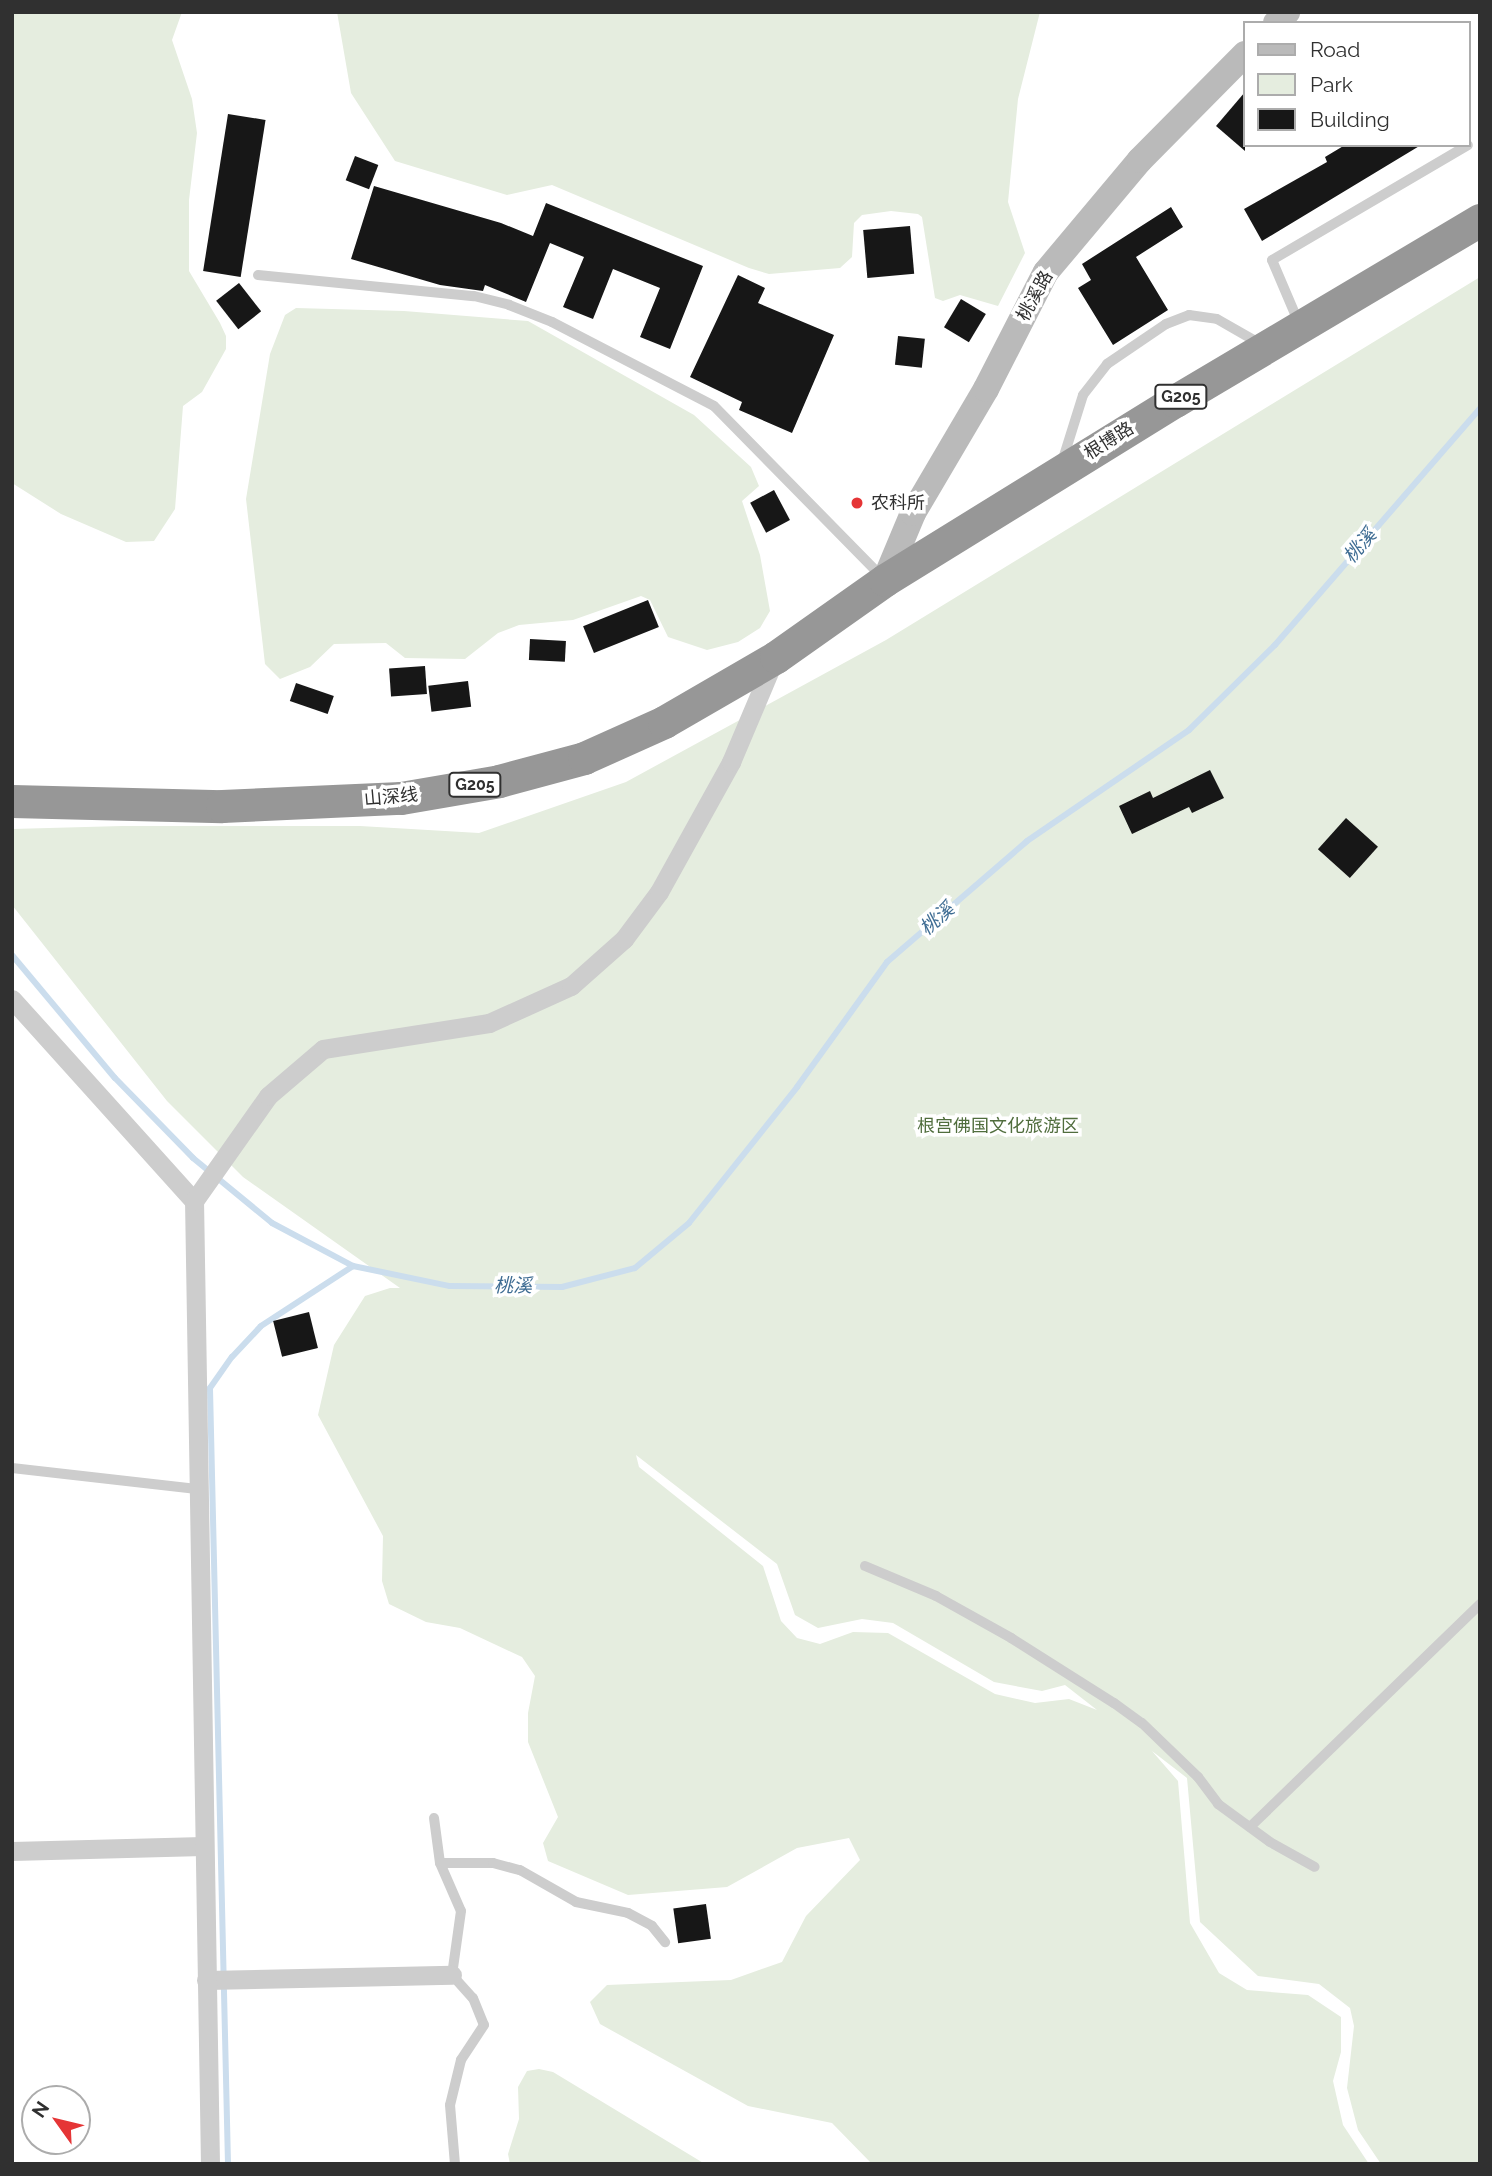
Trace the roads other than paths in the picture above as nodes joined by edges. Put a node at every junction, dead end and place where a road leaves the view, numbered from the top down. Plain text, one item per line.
1 (1244, 55) edge
2 (1466, 147) edge
3 (1480, 220) edge
4 (258, 275) dead end
5 (1299, 326) junction
6 (1266, 347) junction
7 (1060, 472) junction
8 (885, 580) junction
9 (776, 657) junction
10 (12, 801) edge
11 (12, 999) edge
12 (194, 1201) junction
13 (12, 1468) edge
14 (197, 1489) junction
15 (865, 1566) dead end
16 (1480, 1604) edge
17 (434, 1818) dead end
18 (1250, 1827) junction
19 (203, 1846) junction
20 (12, 1851) edge
21 (440, 1863) junction
22 (1315, 1867) dead end
23 (666, 1942) dead end
24 (452, 1975) junction
25 (206, 1980) junction
26 (210, 2164) edge
27 (455, 2164) edge

1 - 8 street, 桃溪路
2 - 5 lane
3 - 5 highway, 根博路 / G205
4 - 8 lane
5 - 6 highway, 根博路 / G205
6 - 7 highway, 根博路 / G205
6 - 7 lane
7 - 8 highway, 根博路 / G205
8 - 9 highway, 山深线 / G205
9 - 10 highway, 山深线 / G205
9 - 12 street
11 - 12 street
12 - 14 street
13 - 14 lane
14 - 19 street
15 - 18 lane
16 - 18 lane
17 - 21 lane
18 - 22 lane
19 - 20 street
19 - 25 street
21 - 23 lane
21 - 24 lane
24 - 25 street
24 - 27 lane
25 - 26 street

